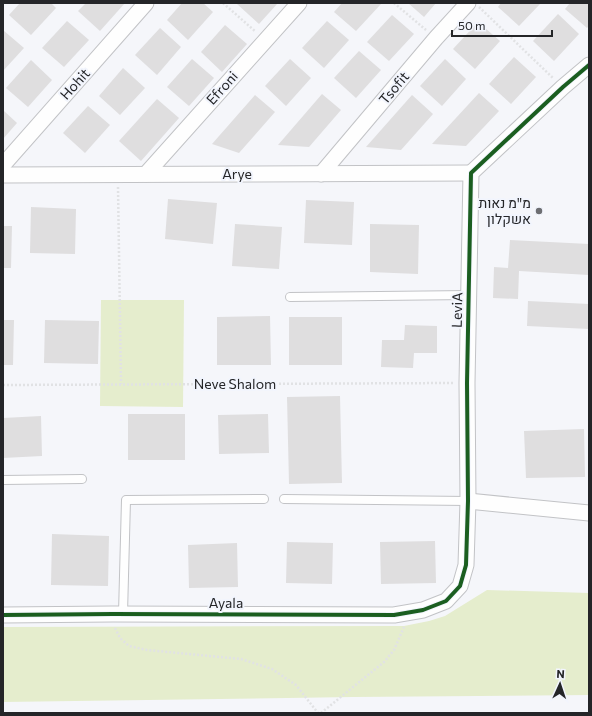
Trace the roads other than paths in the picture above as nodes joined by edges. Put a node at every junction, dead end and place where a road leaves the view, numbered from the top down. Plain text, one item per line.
1 (146, 3) edge
2 (299, 3) edge
3 (468, 3) edge
4 (588, 67) edge
5 (3, 165) edge
6 (471, 173) junction
7 (146, 174) junction
8 (321, 174) junction
9 (3, 175) edge
10 (469, 294) junction
11 (290, 297) dead end
12 (82, 479) dead end
13 (3, 480) edge
14 (264, 499) dead end
15 (284, 499) dead end
16 (468, 501) junction
17 (589, 513) edge
18 (446, 601) joint
19 (118, 614) junction
20 (3, 615) edge

1 - 5 street, Hohit
2 - 7 street, Efroni
3 - 8 street, Tsofit
4 - 6 street
6 - 8 street, Arye
6 - 10 street, LeviA
7 - 8 street, Arye
7 - 9 street, Arye
10 - 11 lane
10 - 16 street, LeviA
12 - 13 lane
14 - 19 lane
15 - 16 lane
16 - 17 street
16 - 18 street, LeviA
18 - 19 street, Ayala
19 - 20 street, Ayala

